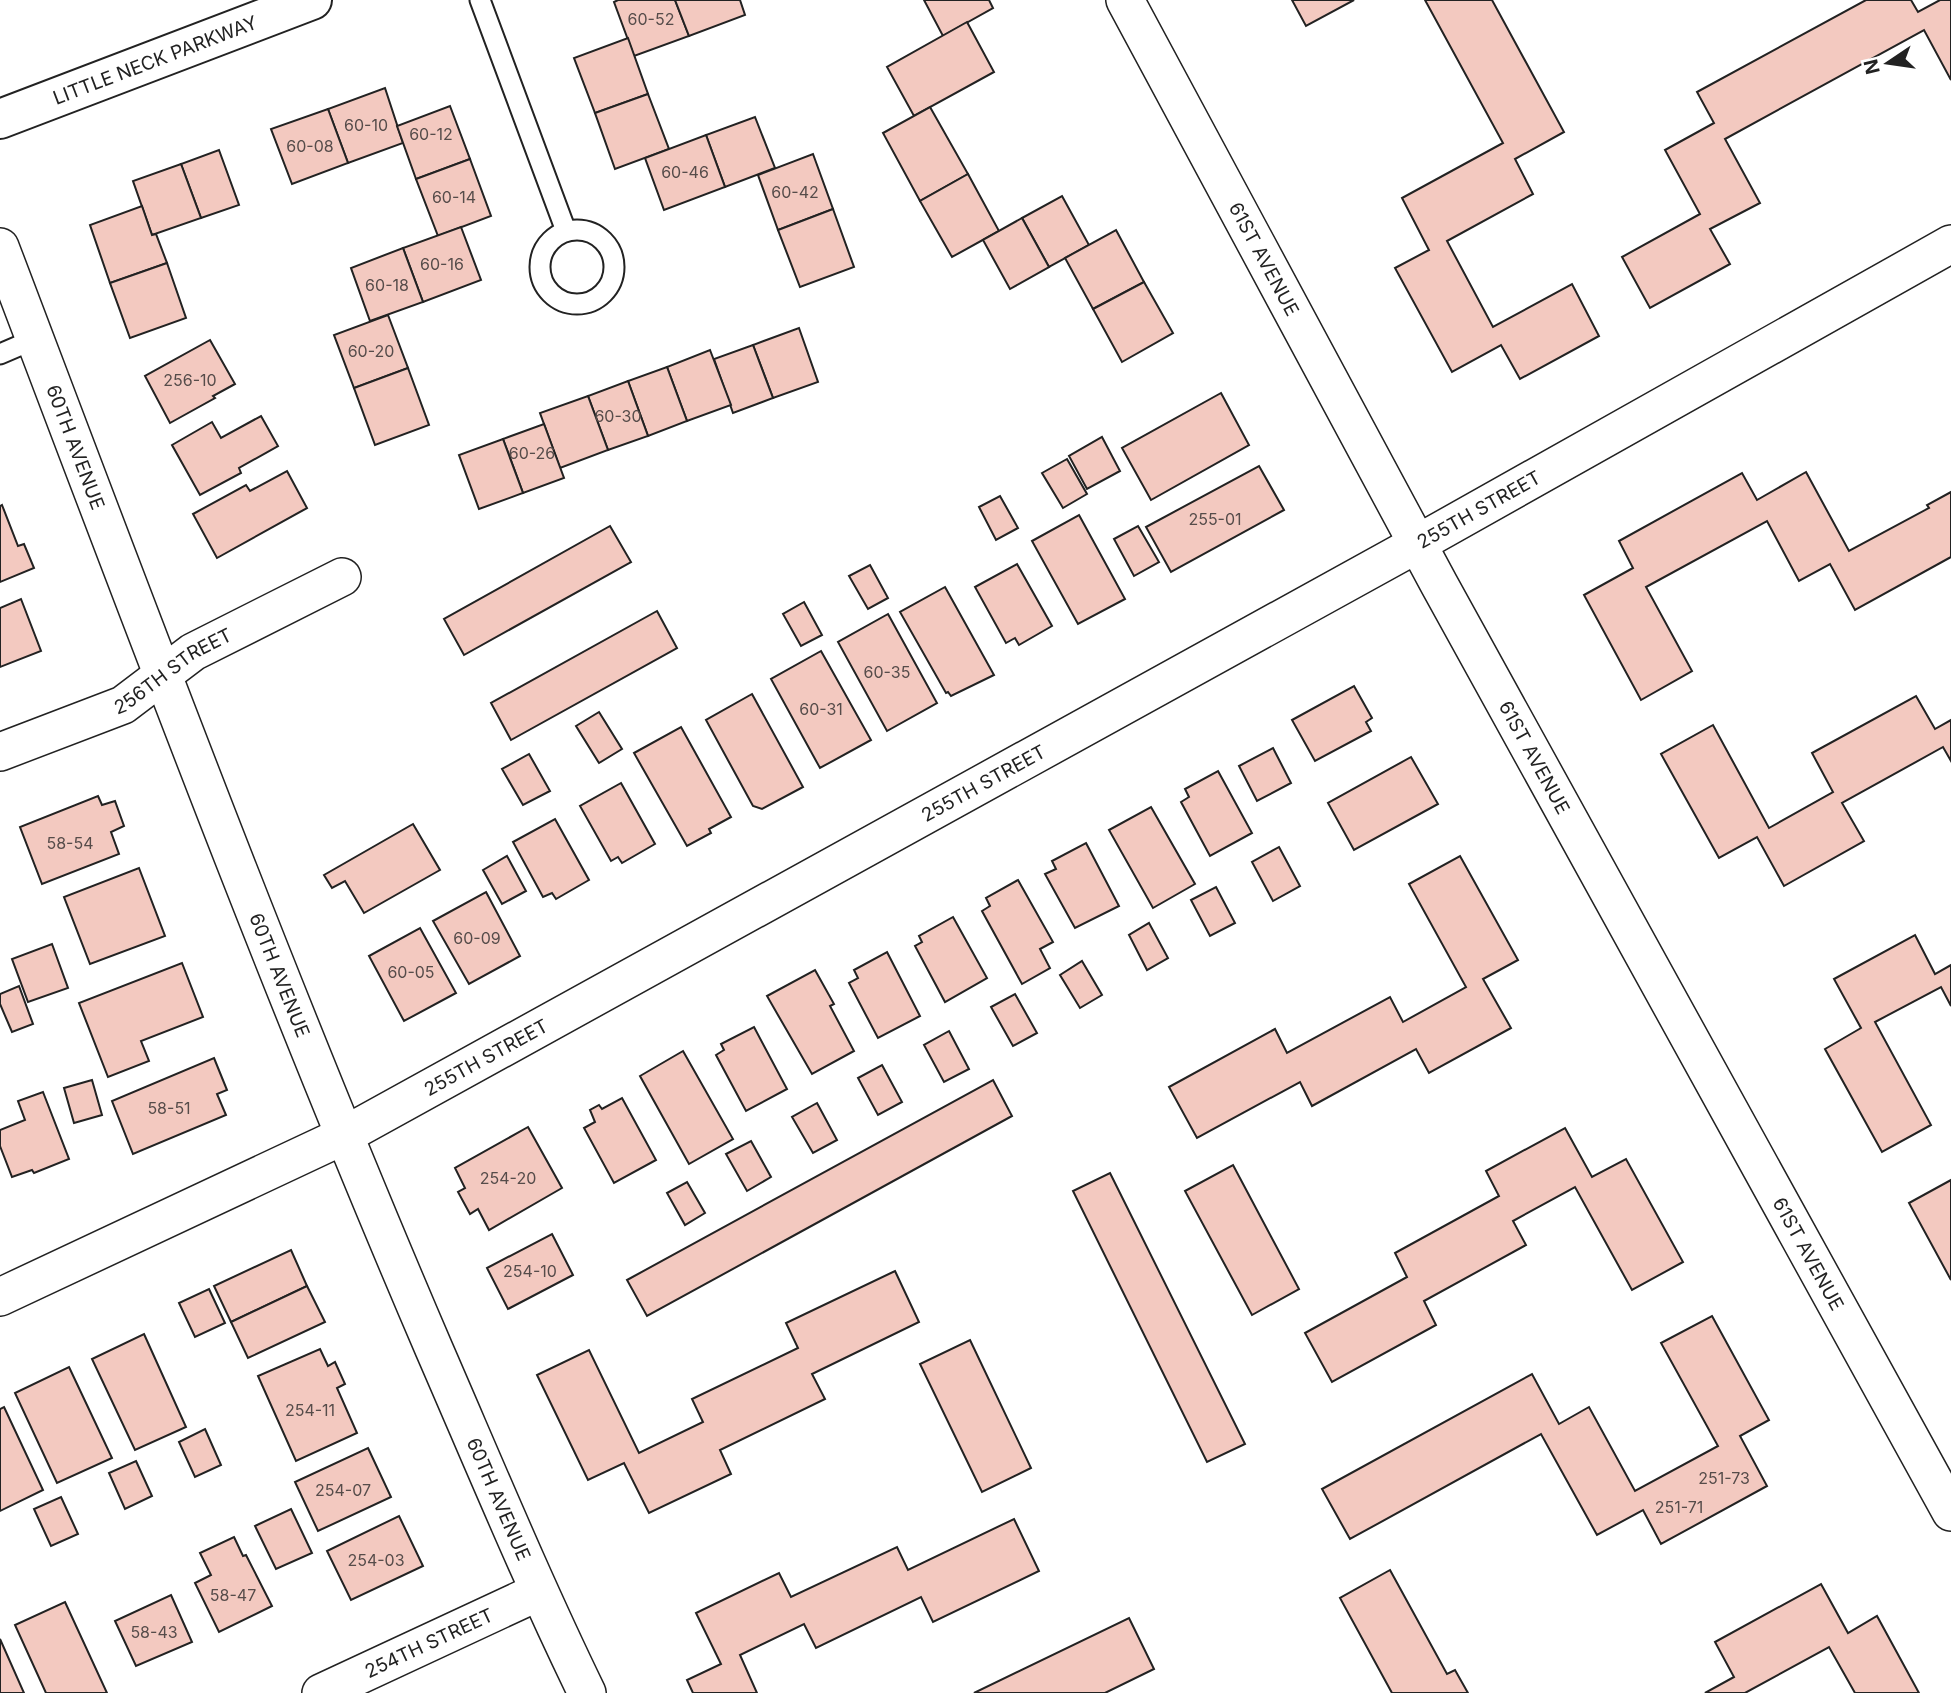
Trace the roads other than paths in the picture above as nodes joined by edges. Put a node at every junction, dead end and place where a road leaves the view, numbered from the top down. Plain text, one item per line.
1 (312, 0) edge
2 (480, 0) edge
3 (1125, 0) edge
4 (0, 119) edge
5 (566, 231) dead end
6 (1951, 244) edge
7 (0, 247) edge
8 (35, 339) junction
9 (0, 354) edge
10 (1417, 544) junction
11 (342, 577) dead end
12 (163, 676) junction
13 (0, 752) edge
14 (343, 1136) junction
15 (0, 1297) edge
16 (1951, 1512) edge
17 (538, 1592) junction
18 (321, 1693) edge
19 (587, 1693) edge

1 - 4 main road, LITTLE NECK PARKWAY
2 - 5 lane
3 - 10 street, 61ST AVENUE
6 - 10 street, 255TH STREET
7 - 8 street, 60TH AVENUE
8 - 9 lane
8 - 12 street, 60TH AVENUE
10 - 14 street, 255TH STREET
10 - 16 street, 61ST AVENUE
11 - 12 street, 256TH STREET
12 - 13 street, 256TH STREET
12 - 14 street, 60TH AVENUE
14 - 15 street, 255TH STREET
14 - 17 street, 60TH AVENUE
17 - 18 street, 254TH STREET
17 - 19 street, 60TH AVENUE

